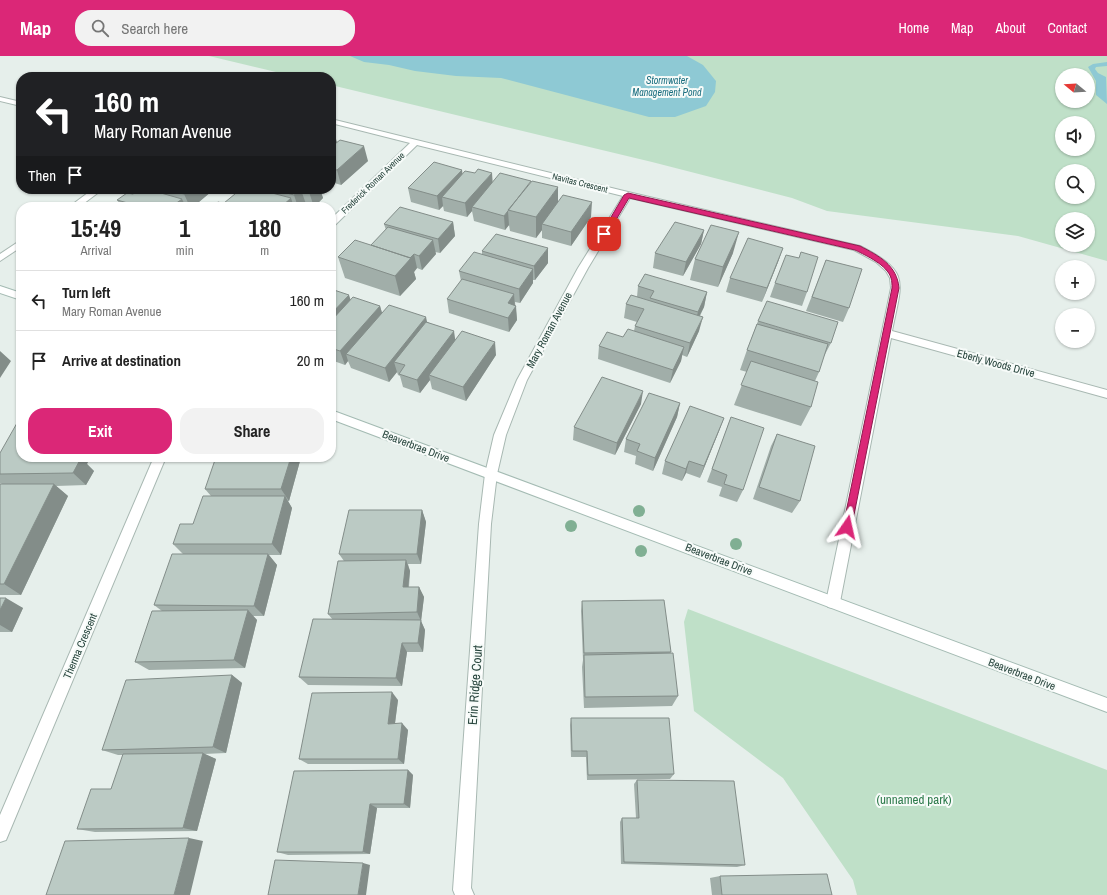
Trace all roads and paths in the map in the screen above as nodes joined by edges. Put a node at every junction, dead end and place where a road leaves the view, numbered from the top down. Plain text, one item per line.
1 (0, 99) edge
2 (16, 103) edge
3 (336, 122) edge
4 (416, 142) junction
5 (92, 194) edge
6 (628, 195) junction
7 (80, 202) edge
8 (336, 219) edge
9 (16, 247) edge
10 (0, 258) edge
11 (0, 289) edge
12 (16, 295) edge
13 (886, 333) junction
14 (1107, 394) edge
15 (336, 416) edge
16 (158, 462) edge
17 (491, 474) junction
18 (832, 602) junction
19 (1107, 705) edge
20 (0, 834) edge
21 (465, 895) edge

1 - 2 street
3 - 4 street, Navitas Crescent
4 - 6 street, Navitas Crescent
4 - 8 street, Frederick Roman Avenue
5 - 7 street
6 - 13 street, Navitas Crescent
6 - 17 street, Mary Roman Avenue
9 - 10 street
11 - 12 street
13 - 14 street, Eberly Woods Drive
13 - 18 street, Navitas Crescent
15 - 17 street, Beaverbrae Drive
16 - 20 street, Therma Crescent
17 - 18 street, Beaverbrae Drive
17 - 21 street, Erin Ridge Court
18 - 19 street, Beaverbrae Drive

